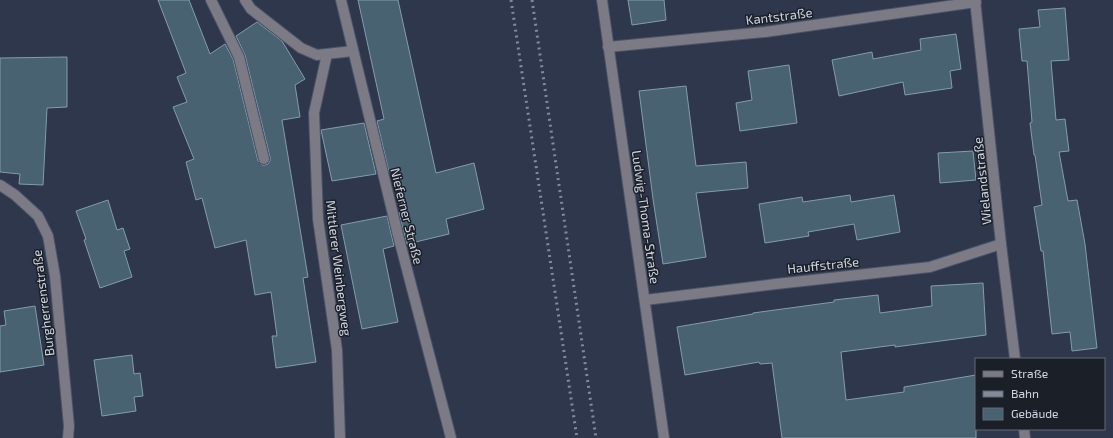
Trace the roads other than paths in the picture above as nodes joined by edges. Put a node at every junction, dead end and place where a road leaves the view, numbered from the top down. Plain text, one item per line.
1 (211, 0) edge
2 (245, 0) edge
3 (340, 0) edge
4 (602, 0) edge
5 (975, 1) edge
6 (608, 47) junction
7 (353, 52) junction
8 (327, 54) junction
9 (264, 160) dead end
10 (0, 185) edge
11 (1001, 244) junction
12 (645, 300) junction
13 (1015, 358) edge
14 (68, 438) edge
15 (340, 438) edge
16 (451, 438) edge
17 (664, 438) edge

1 - 9 street
2 - 8 street
3 - 7 street, Nieferner Straße
4 - 6 street, Ludwig-Thoma-Straße
5 - 6 street, Kantstraße
5 - 11 street, Wielandstraße
6 - 12 street, Ludwig-Thoma-Straße
7 - 8 street
7 - 16 street, Nieferner Straße
8 - 15 street, Mittlerer Weinbergweg
10 - 14 street, Burgherrenstraße
11 - 12 street, Hauffstraße
11 - 13 street, Wielandstraße
12 - 17 street, Ludwig-Thoma-Straße

